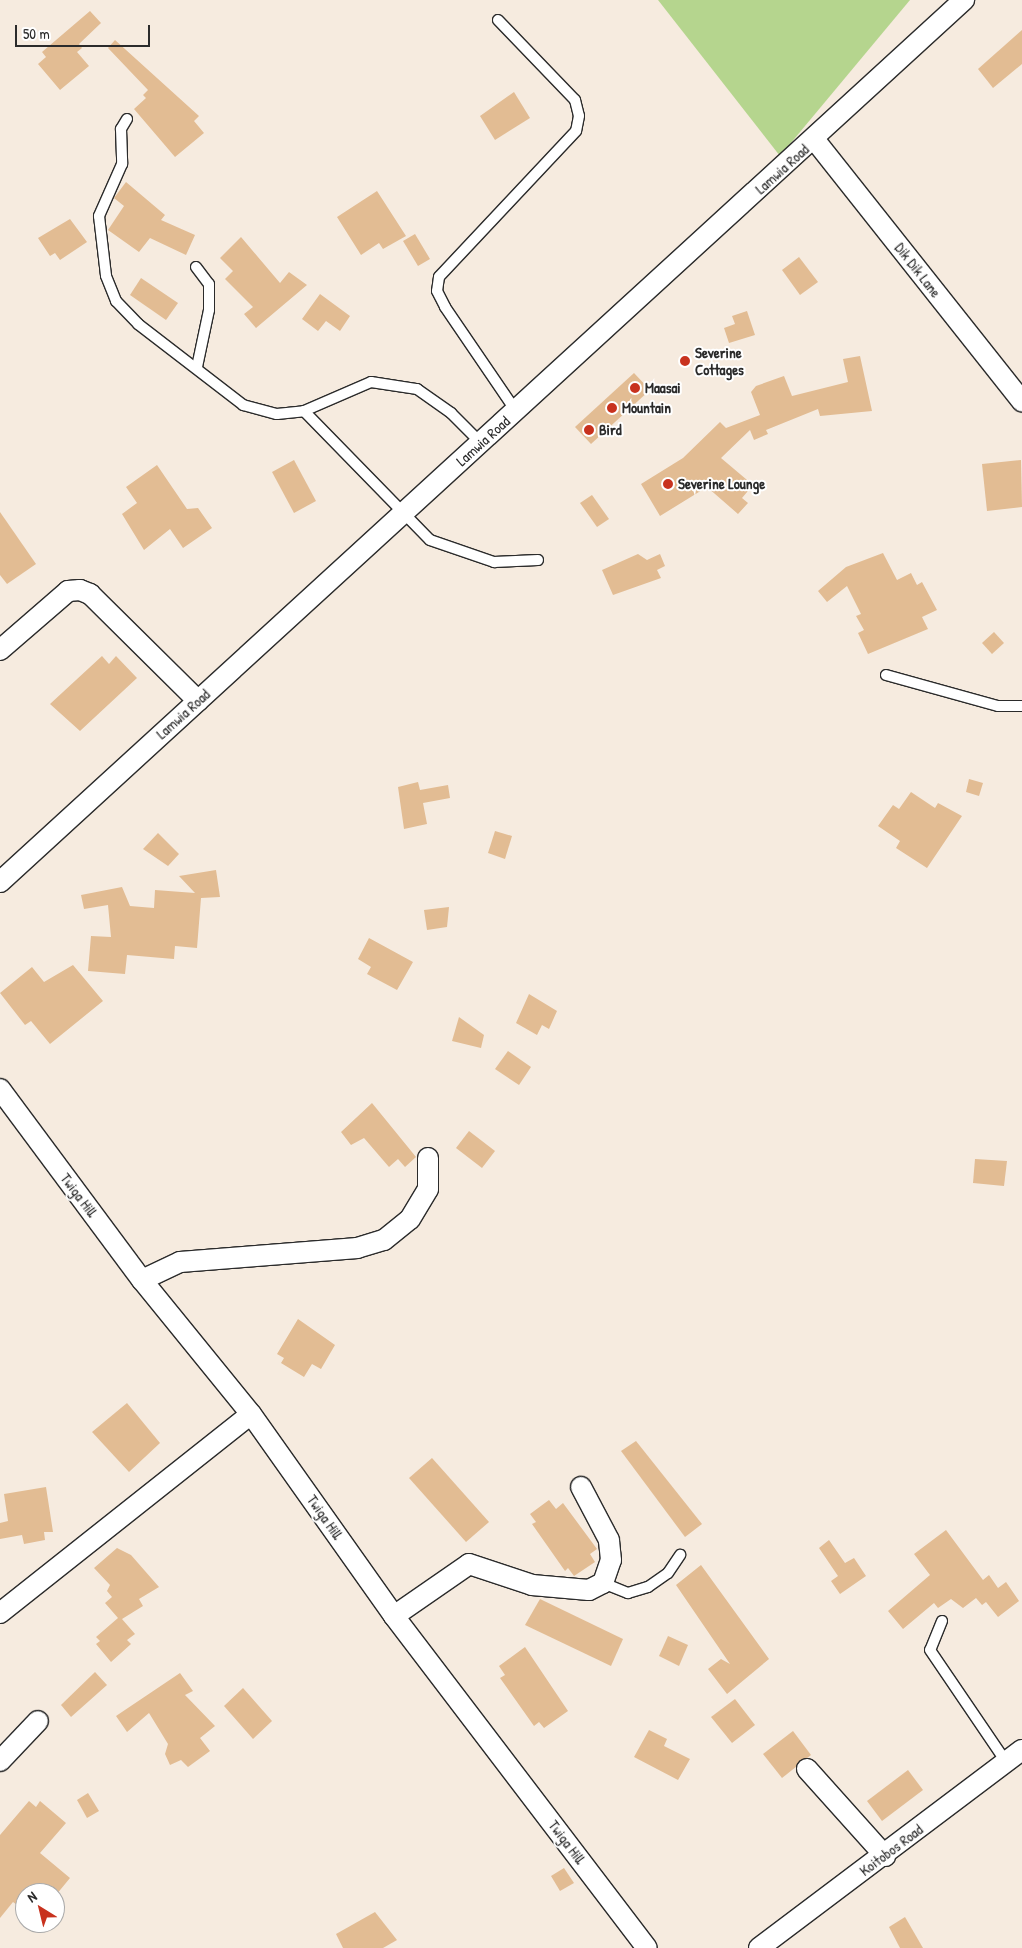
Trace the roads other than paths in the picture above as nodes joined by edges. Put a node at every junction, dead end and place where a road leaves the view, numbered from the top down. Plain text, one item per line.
1 (964, 0) edge
2 (498, 20) dead end
3 (127, 119) dead end
4 (814, 139) junction
5 (196, 267) dead end
6 (197, 367) junction
7 (1022, 401) edge
8 (304, 411) junction
9 (516, 411) junction
10 (481, 443) junction
11 (403, 514) junction
12 (538, 560) dead end
13 (0, 650) edge
14 (886, 675) dead end
15 (198, 701) junction
16 (1022, 706) edge
17 (0, 882) edge
18 (0, 1089) edge
19 (428, 1158) dead end
20 (142, 1280) junction
21 (251, 1414) junction
22 (581, 1487) dead end
23 (680, 1555) dead end
24 (603, 1583) junction
25 (0, 1612) edge
26 (394, 1616) junction
27 (942, 1621) dead end
28 (38, 1721) dead end
29 (1014, 1756) edge
30 (0, 1761) edge
31 (807, 1769) dead end
32 (885, 1856) junction
33 (647, 1948) edge
34 (759, 1948) edge

1 - 4 street, Lamwia Road
2 - 9 lane
3 - 6 lane
4 - 7 street, Dik Dik Lane
4 - 9 street, Lamwia Road
5 - 6 lane
6 - 8 lane
8 - 10 lane
8 - 11 lane
9 - 10 street, Lamwia Road
10 - 11 street, Lamwia Road
11 - 12 lane
11 - 15 street, Lamwia Road
13 - 15 street
14 - 16 lane
15 - 17 street, Lamwia Road
18 - 20 street, Twiga Hill
19 - 20 street
20 - 21 street, Twiga Hill
21 - 25 street
21 - 26 street, Twiga Hill
22 - 24 street
23 - 24 lane
24 - 26 street
26 - 33 street, Twiga Hill
27 - 29 lane
28 - 30 street
29 - 32 street, Koitobos Road
31 - 32 street
32 - 34 street, Koitobos Road

